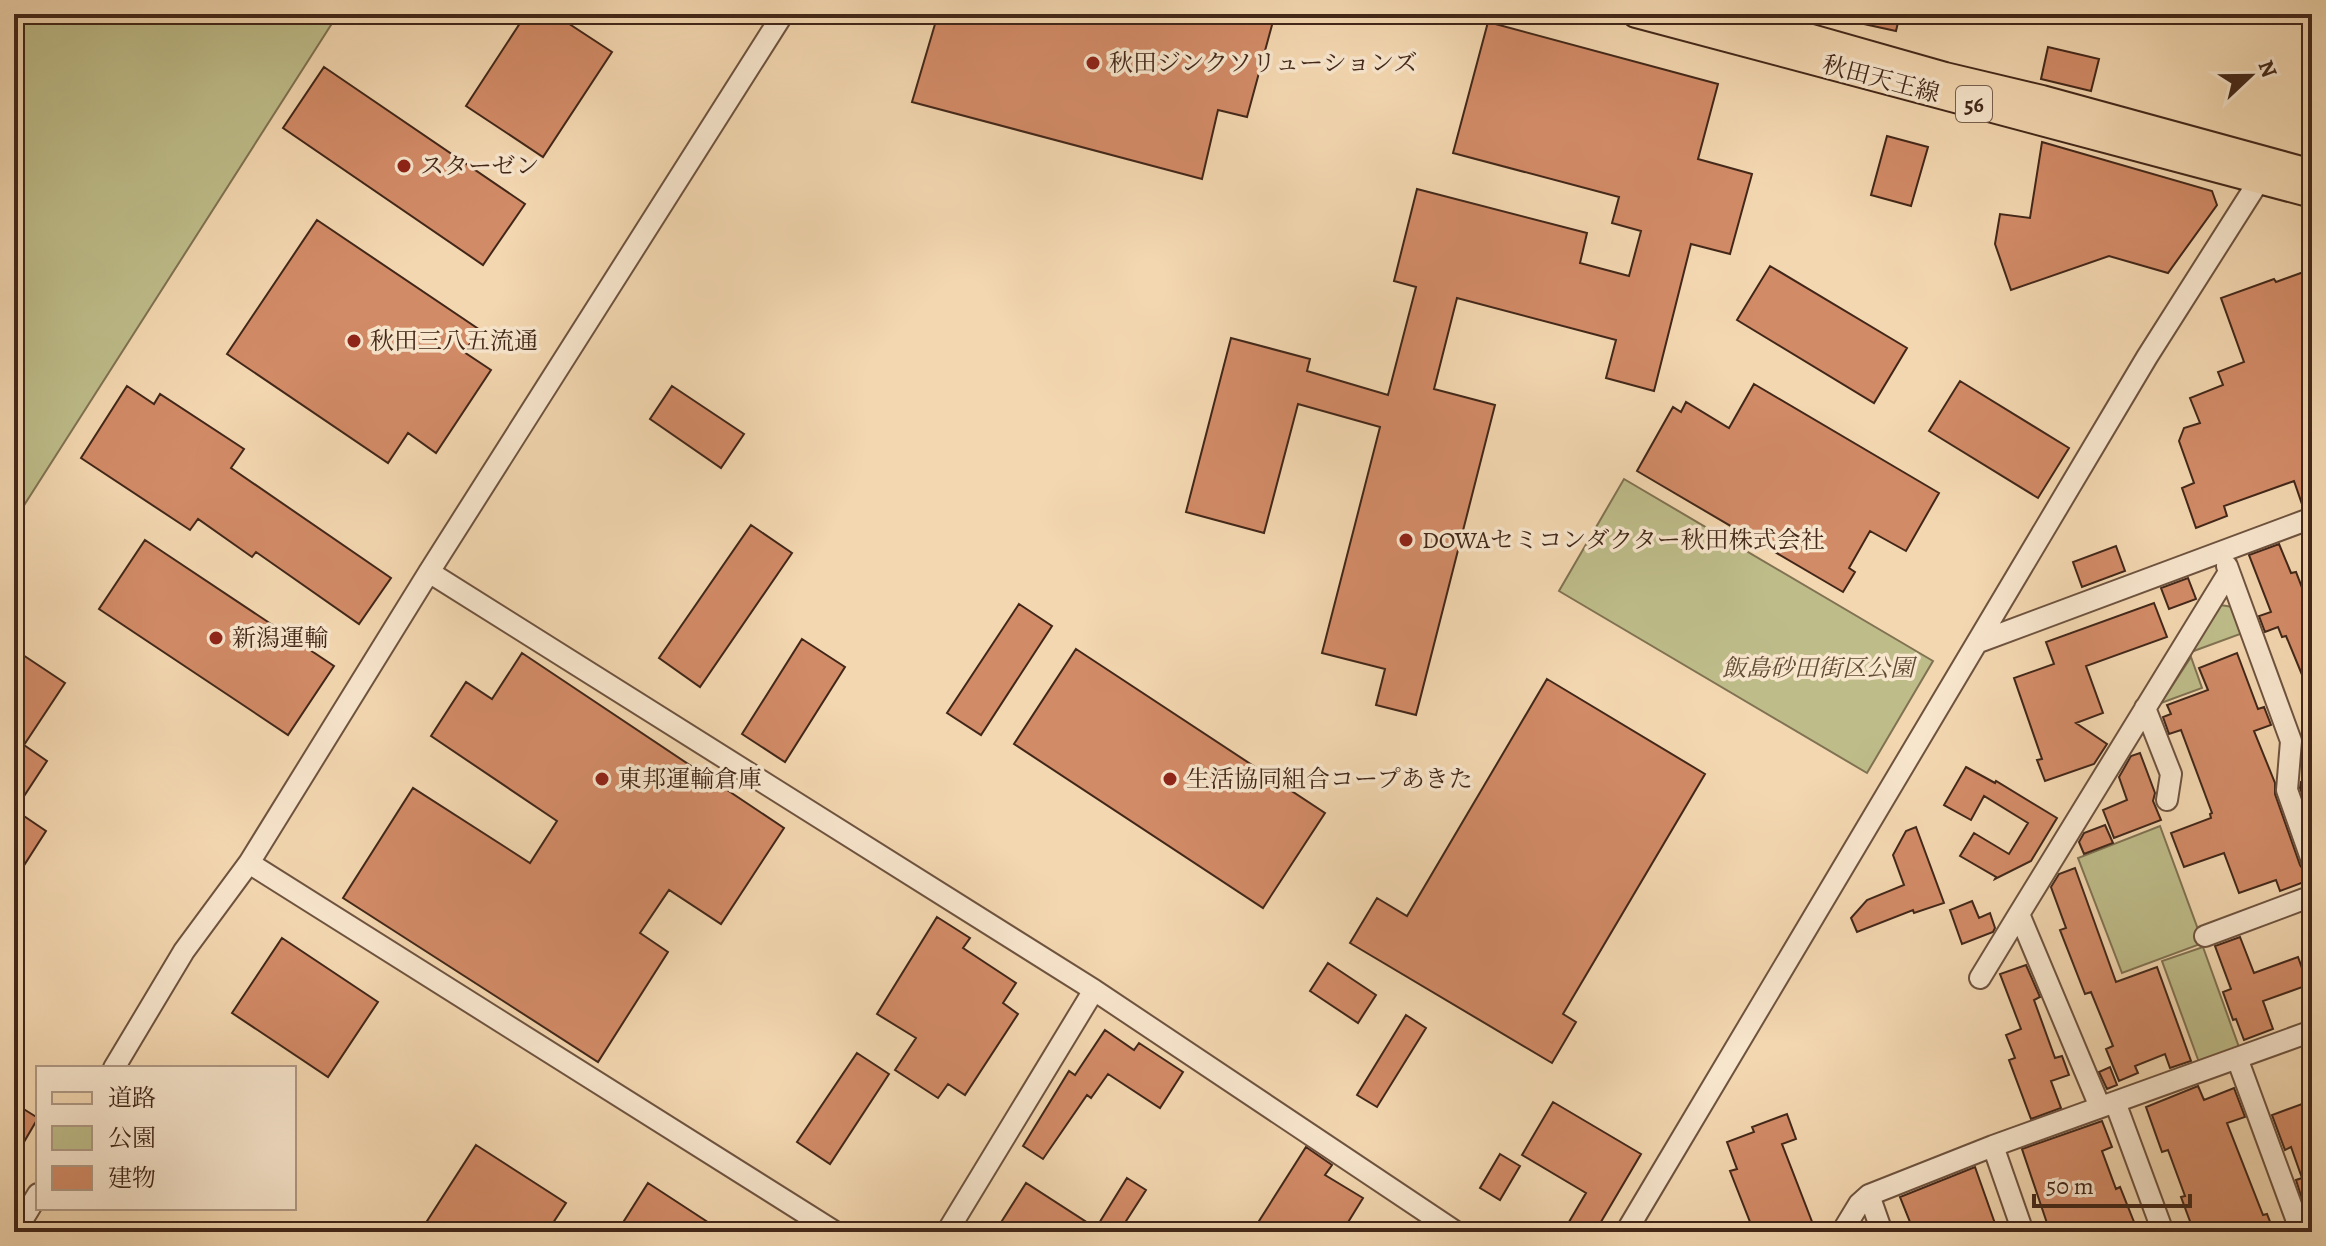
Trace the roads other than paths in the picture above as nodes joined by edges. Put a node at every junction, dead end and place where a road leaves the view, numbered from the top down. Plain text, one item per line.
1 (783, 14) edge
2 (1636, 14) edge
3 (1727, 14) edge
4 (2265, 171) junction
5 (2312, 173) edge
6 (2312, 194) edge
7 (2312, 518) edge
8 (2222, 550) junction
9 (429, 572) junction
10 (2229, 572) junction
11 (1979, 642) junction
12 (2145, 708) junction
13 (2167, 800) dead end
14 (2312, 861) edge
15 (249, 863) junction
16 (2312, 896) edge
17 (2019, 914) junction
18 (2205, 936) dead end
19 (1980, 978) dead end
20 (1094, 990) junction
21 (2312, 1031) edge
22 (2237, 1058) junction
23 (115, 1066) edge
24 (2108, 1105) junction
25 (1993, 1146) junction
26 (1869, 1195) junction
27 (36, 1197) edge
28 (15, 1232) edge
29 (835, 1232) edge
30 (947, 1232) edge
31 (1456, 1232) edge
32 (1626, 1232) edge
33 (1842, 1232) edge
34 (1882, 1232) edge
35 (2023, 1232) edge
36 (2163, 1232) edge
37 (2301, 1232) edge

1 - 9 street
2 - 4 main road, 秋田天王線 / 56
3 - 4 main road, 秋田天王線 / 56
4 - 5 main road, 秋田天王線 / 56
4 - 6 main road, 秋田天王線 / 56
4 - 11 street
7 - 8 street
8 - 10 street
8 - 11 street
9 - 15 street
9 - 20 street
10 - 12 street
10 - 14 street
11 - 32 street
12 - 13 street
12 - 17 street
15 - 23 street
15 - 29 street
16 - 18 street
17 - 19 street
17 - 24 street
20 - 30 street
20 - 31 street
21 - 22 street
22 - 24 street
22 - 37 street
24 - 25 street
24 - 36 street
25 - 26 street
25 - 35 street
26 - 33 street
26 - 34 street
27 - 28 street

